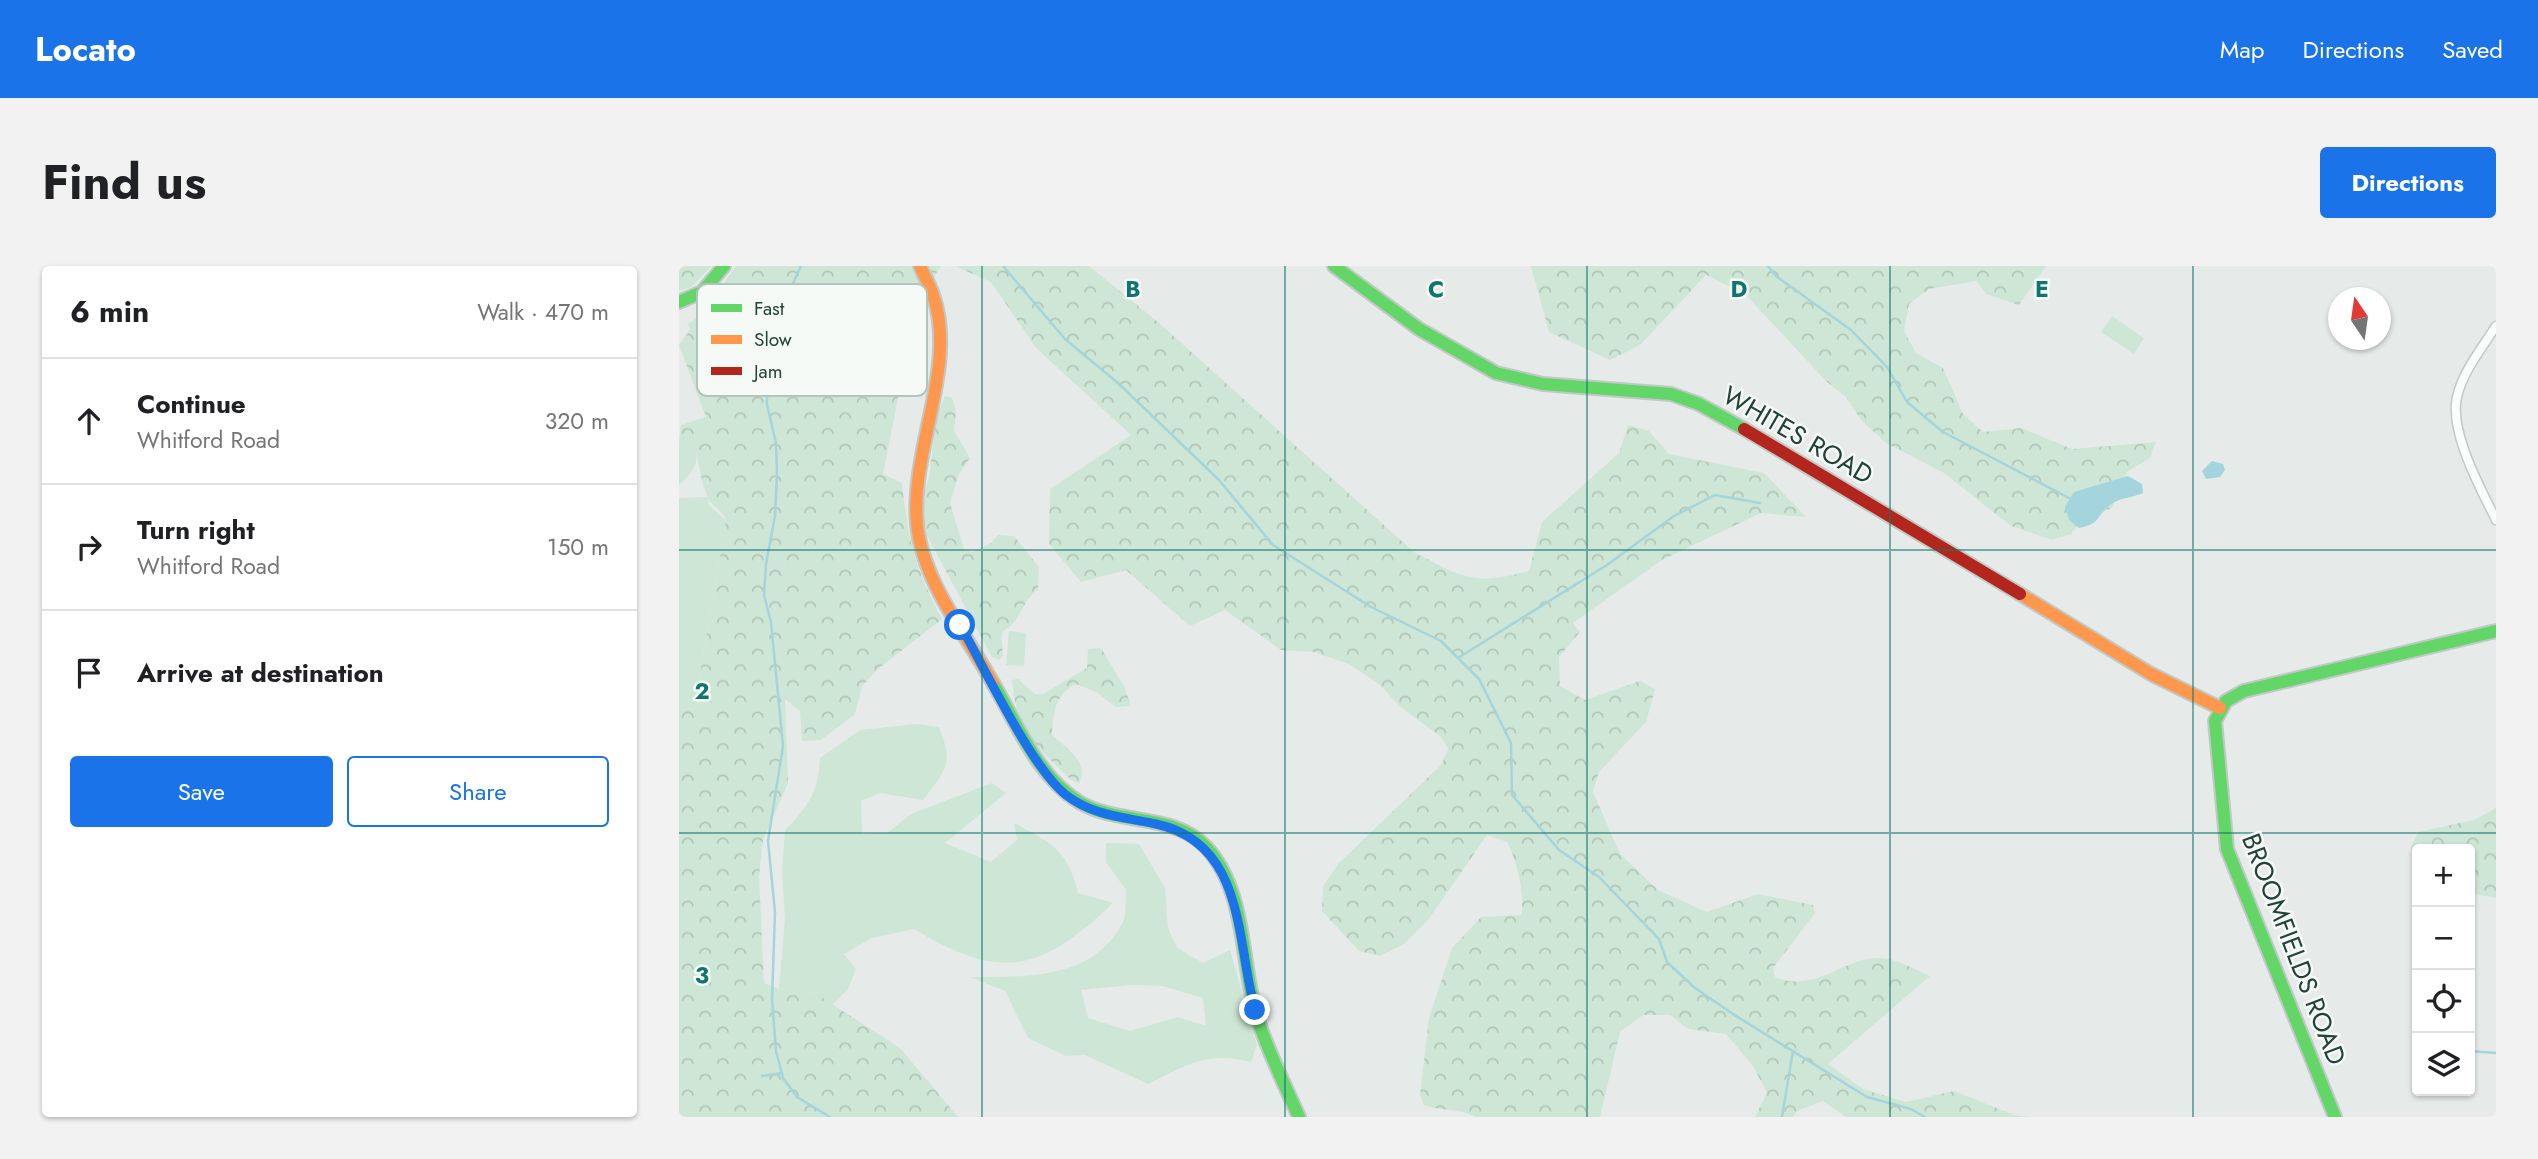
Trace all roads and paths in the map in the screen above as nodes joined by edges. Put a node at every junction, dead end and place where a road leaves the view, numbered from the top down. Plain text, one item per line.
1 (725, 266) edge
2 (920, 266) edge
3 (1333, 266) edge
4 (709, 284) edge
5 (697, 294) edge
6 (679, 302) edge
7 (2496, 326) edge
8 (2496, 520) edge
9 (2496, 631) edge
10 (2220, 708) junction
11 (1299, 1117) edge
12 (2335, 1117) edge

1 - 4 street
2 - 11 street
3 - 10 street, WHITES ROAD
5 - 6 street
7 - 8 street
9 - 10 street
10 - 12 street, BROOMFIELDS ROAD

